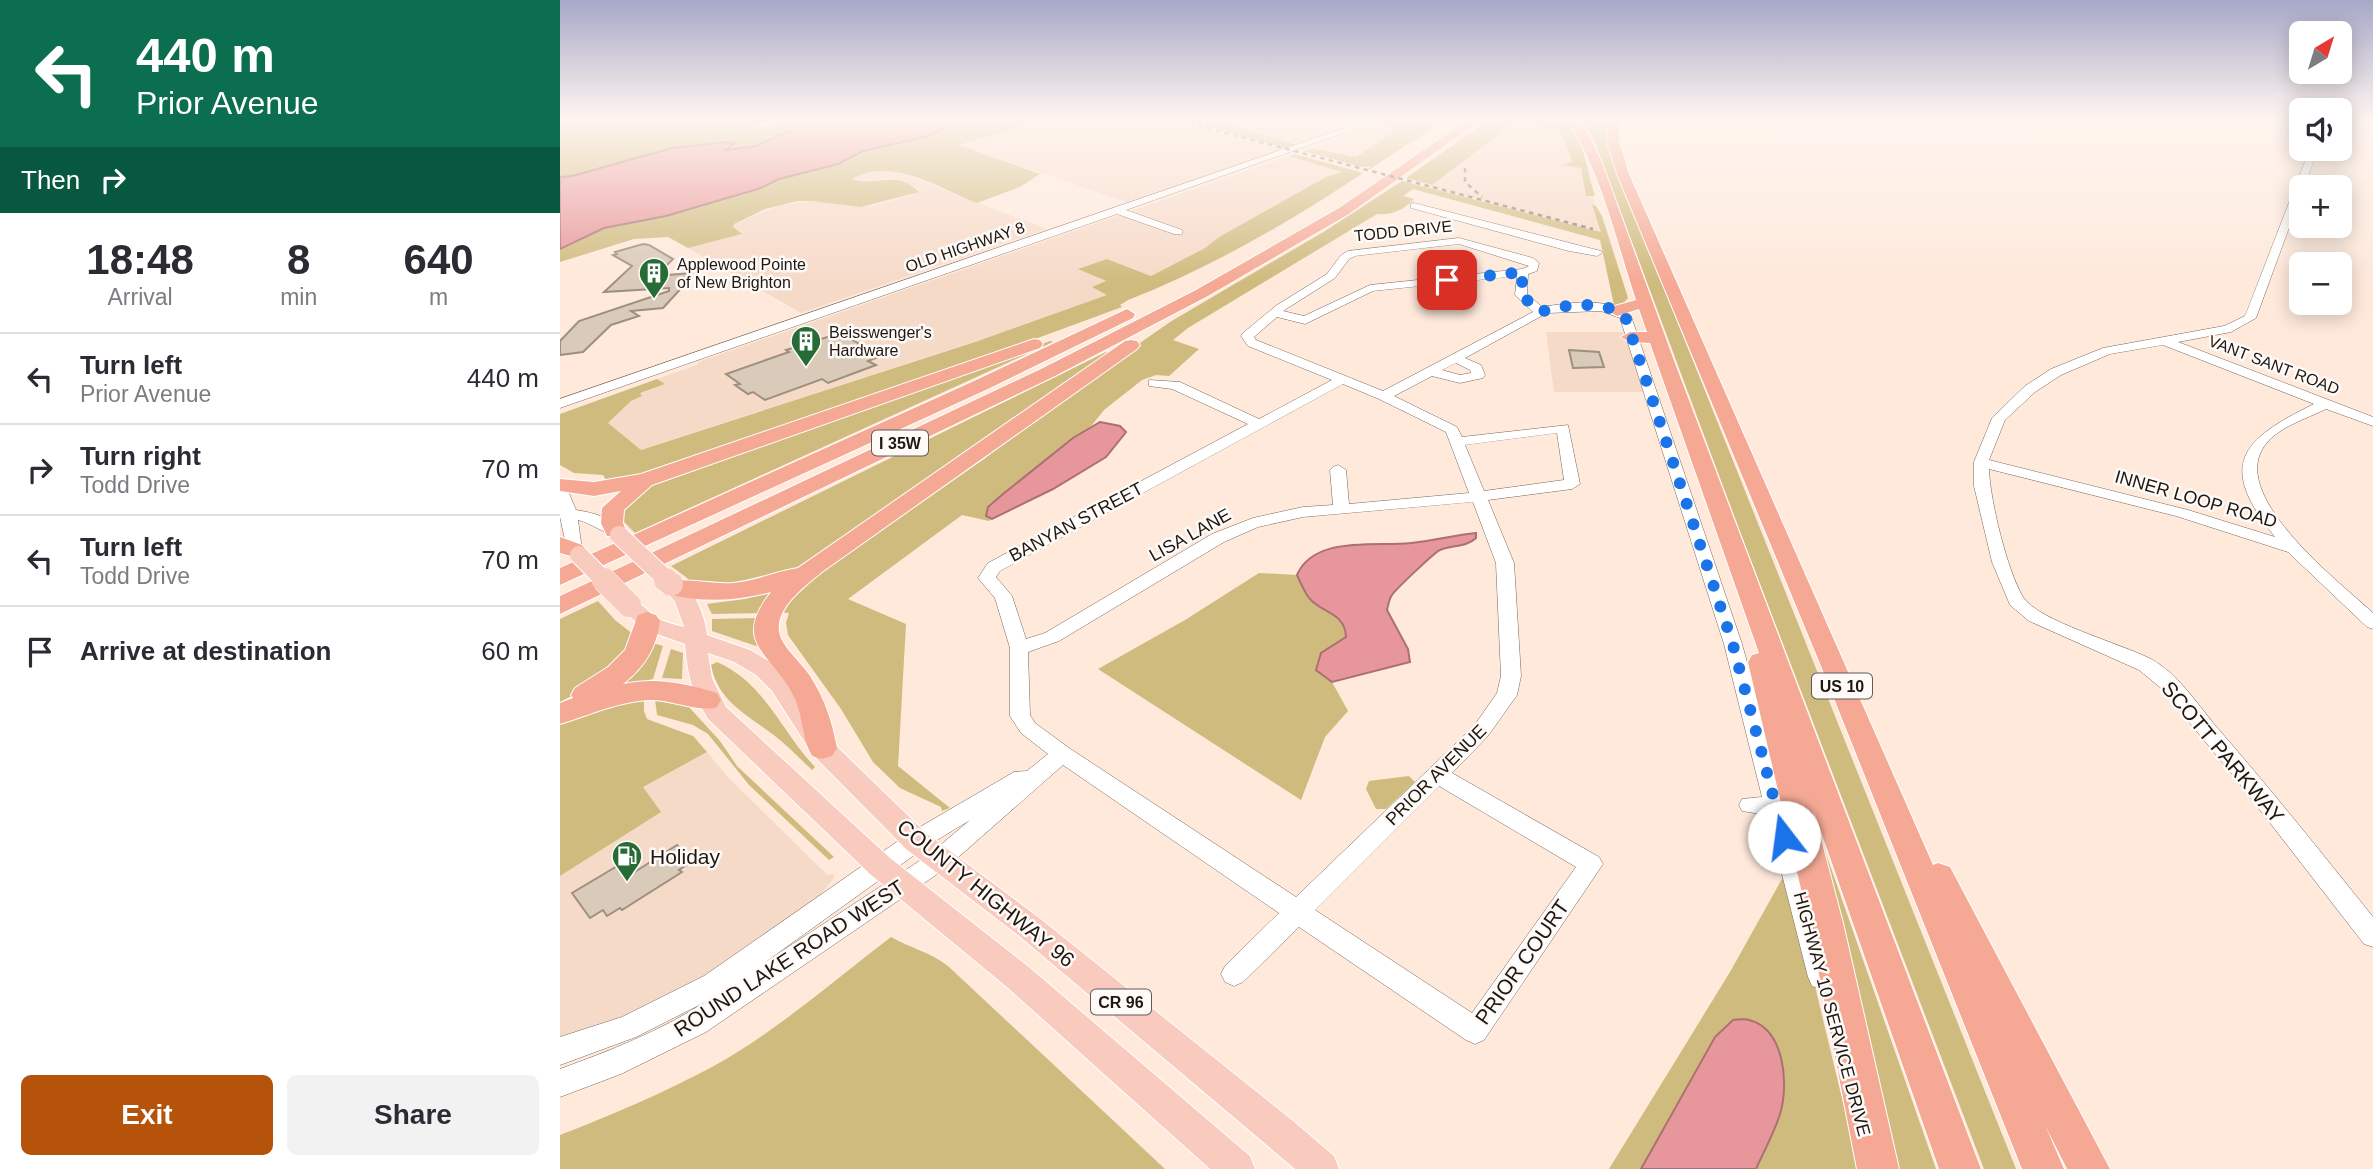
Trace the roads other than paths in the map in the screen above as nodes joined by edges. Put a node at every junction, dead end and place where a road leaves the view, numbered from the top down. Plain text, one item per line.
1 (1223, 174) edge
2 (1374, 174) edge
3 (1398, 174) edge
4 (1599, 174) edge
5 (1624, 174) edge
6 (2305, 174) edge
7 (1414, 206) dead end
8 (1119, 211) junction
9 (1178, 232) dead end
10 (1555, 244) junction
11 (1597, 253) dead end
12 (1525, 259) junction
13 (1245, 269) junction
14 (1211, 271) dead end
15 (1523, 272) junction
16 (1646, 300) junction
17 (1617, 311) junction
18 (1541, 312) junction
19 (1277, 313) junction
20 (1630, 337) junction
21 (1657, 338) junction
22 (2162, 340) junction
23 (1456, 358) junction
24 (1432, 371) junction
25 (1343, 379) junction
26 (1154, 383) dead end
27 (1384, 396) junction
28 (560, 404) edge
29 (2326, 404) junction
30 (2373, 422) edge
31 (1259, 424) junction
32 (1459, 442) junction
33 (1981, 462) junction
34 (1338, 470) dead end
35 (660, 475) junction
36 (560, 485) edge
37 (560, 491) edge
38 (1479, 496) junction
39 (1341, 507) junction
40 (564, 512) edge
41 (615, 531) junction
42 (567, 547) edge
43 (2294, 548) junction
44 (814, 567) junction
45 (1742, 572) junction
46 (560, 577) edge
47 (673, 586) junction
48 (560, 606) edge
49 (638, 613) junction
50 (2373, 623) edge
51 (696, 642) junction
52 (1019, 648) junction
53 (707, 700) junction
54 (560, 712) edge
55 (822, 748) junction
56 (1062, 754) junction
57 (1874, 762) junction
58 (1438, 775) junction
59 (927, 851) junction
60 (891, 875) junction
61 (1298, 911) junction
62 (2373, 936) edge
63 (1234, 974) dead end
64 (560, 1051) edge
65 (560, 1083) edge
66 (1237, 1169) edge
67 (1321, 1169) edge
68 (1877, 1169) edge
69 (1960, 1169) edge
70 (2043, 1169) edge
71 (2089, 1169) edge

1 - 8 street, OLD HIGHWAY 8
2 - 14 highway
3 - 13 highway, I 35W
4 - 16 highway, US 10
5 - 57 highway, US 10
6 - 22 street
7 - 10 street
8 - 9 street
8 - 28 street, OLD HIGHWAY 8
10 - 11 street
10 - 12 street
12 - 15 street
12 - 19 street, TODD DRIVE
13 - 44 highway
13 - 48 highway, I 35W
15 - 18 street
15 - 19 street
16 - 17 highway
16 - 21 highway, US 10
17 - 18 street
17 - 20 street
18 - 23 street
19 - 25 street, TODD DRIVE
20 - 21 highway
20 - 68 street, HIGHWAY 10 SERVICE DRIVE
21 - 45 highway, US 10
22 - 29 street, VANT SANT ROAD
22 - 33 street
23 - 24 street
23 - 24 street
24 - 27 street
25 - 27 street, TODD DRIVE
25 - 31 street, BANYAN STREET
26 - 31 street
27 - 32 street, PRIOR AVENUE
29 - 30 street, VANT SANT ROAD
29 - 43 street
31 - 52 street, BANYAN STREET
32 - 38 street, PRIOR AVENUE
32 - 38 street
33 - 43 street, INNER LOOP ROAD
33 - 62 street, SCOTT PARKWAY
34 - 39 street
35 - 36 highway
35 - 41 highway
35 - 46 highway, I 35W
37 - 40 street, COUNTY HIGHWAY 96 / CR 96
38 - 39 street, LISA LANE
38 - 58 street, PRIOR AVENUE
39 - 52 street, LISA LANE
40 - 41 street, CR 96
40 - 42 street, COUNTY HIGHWAY 96 / CR 96
41 - 47 main road, CR 96, bridge
42 - 49 main road, COUNTY HIGHWAY 96 / CR 96, bridge
43 - 50 street, INNER LOOP ROAD
44 - 47 highway
44 - 55 highway
45 - 68 highway
45 - 69 highway, US 10
47 - 51 main road, CR 96
49 - 51 main road, COUNTY HIGHWAY 96 / CR 96
49 - 54 highway
51 - 53 main road, CR 96
51 - 55 main road, COUNTY HIGHWAY 96 / CR 96
52 - 56 street, BANYAN STREET
53 - 54 highway
53 - 60 main road, CR 96
55 - 59 main road, COUNTY HIGHWAY 96 / CR 96
56 - 59 street, ROUND LAKE ROAD WEST
56 - 61 street, BANYAN STREET
57 - 70 highway, US 10
57 - 71 highway
58 - 61 street, PRIOR AVENUE
58 - 61 street, PRIOR COURT
59 - 60 street, ROUND LAKE ROAD WEST
59 - 67 main road, COUNTY HIGHWAY 96 / CR 96
60 - 64 street, ROUND LAKE ROAD WEST
60 - 65 street, ROUND LAKE ROAD WEST
60 - 66 main road, CR 96
61 - 63 street, PRIOR AVENUE

